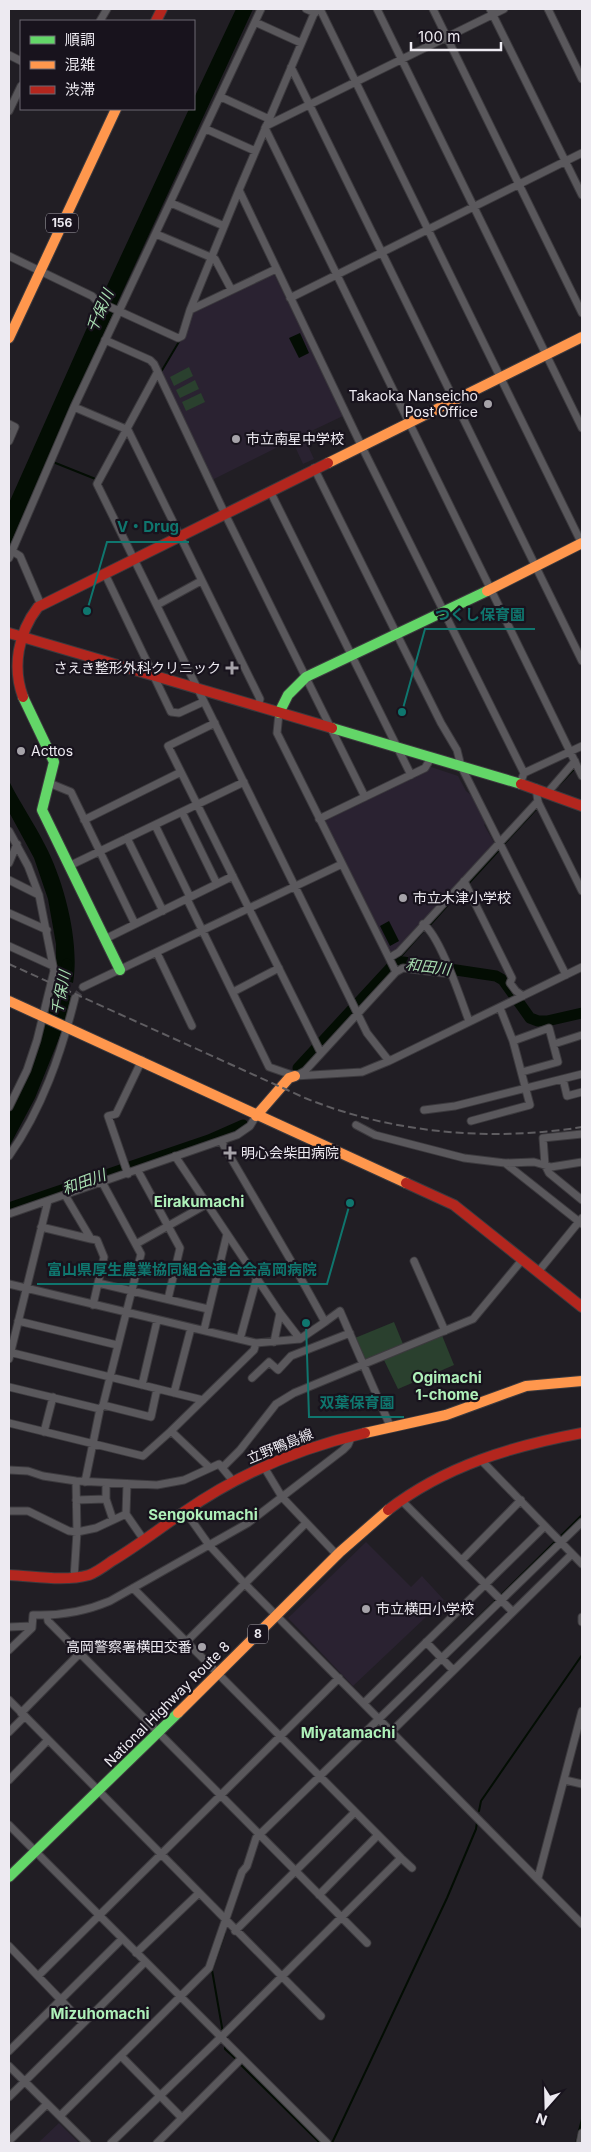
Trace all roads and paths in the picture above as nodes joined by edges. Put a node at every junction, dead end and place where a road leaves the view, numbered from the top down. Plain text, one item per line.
1 (107, 9) edge
2 (261, 9) edge
3 (306, 9) edge
4 (377, 9) edge
5 (433, 9) edge
6 (504, 9) edge
7 (548, 9) edge
8 (317, 10) edge
9 (492, 12) edge
10 (101, 20) edge
11 (255, 22) junction
12 (446, 36) junction
13 (301, 43) junction
14 (9, 55) edge
15 (401, 59) junction
16 (20, 61) edge
17 (291, 67) junction
18 (582, 79) edge
19 (356, 81) junction
20 (20, 88) edge
21 (220, 97) junction
22 (309, 104) junction
23 (108, 110) edge
24 (116, 110) edge
25 (9, 111) edge
26 (267, 124) junction
27 (206, 129) junction
28 (255, 151) junction
29 (582, 153) edge
30 (566, 161) junction
31 (520, 184) junction
32 (239, 190) junction
33 (582, 195) edge
34 (170, 203) junction
35 (474, 207) junction
36 (224, 226) junction
37 (428, 229) junction
38 (156, 234) junction
39 (382, 252) junction
40 (9, 256) edge
41 (211, 257) junction
42 (37, 269) junction
43 (276, 269) junction
44 (336, 274) junction
45 (231, 290) junction
46 (290, 298) junction
47 (190, 310) junction
48 (117, 311) junction
49 (582, 313) edge
50 (9, 324) edge
51 (582, 337) edge
52 (9, 338) edge
53 (106, 340) junction
54 (546, 354) junction
55 (158, 376) junction
56 (500, 377) junction
57 (454, 400) junction
58 (74, 407) junction
59 (408, 423) junction
60 (9, 424) edge
61 (582, 428) edge
62 (127, 430) junction
63 (9, 441) edge
64 (362, 445) junction
65 (314, 468) junction
66 (270, 491) junction
67 (225, 514) junction
68 (180, 537) junction
69 (582, 544) edge
70 (10, 554) edge
71 (133, 560) junction
72 (535, 568) junction
73 (105, 574) junction
74 (201, 581) junction
75 (490, 590) junction
76 (157, 605) junction
77 (41, 606) junction
78 (444, 612) junction
79 (9, 633) edge
80 (396, 633) junction
81 (23, 638) junction
82 (352, 654) junction
83 (582, 662) edge
84 (153, 675) junction
85 (306, 677) junction
86 (199, 689) junction
87 (203, 702) junction
88 (258, 706) junction
89 (279, 713) junction
90 (215, 723) junction
91 (332, 728) junction
92 (582, 746) edge
93 (398, 748) junction
94 (570, 751) junction
95 (431, 758) junction
96 (575, 761) junction
97 (462, 766) junction
98 (181, 772) junction
99 (581, 772) edge
100 (524, 773) junction
101 (411, 775) junction
102 (244, 782) junction
103 (49, 783) junction
104 (520, 784) junction
105 (536, 788) junction
106 (548, 792) junction
107 (365, 797) junction
108 (198, 803) junction
109 (539, 804) junction
110 (582, 806) edge
111 (182, 812) junction
112 (319, 819) junction
113 (84, 820) junction
114 (155, 825) junction
115 (9, 831) edge
116 (127, 838) junction
117 (17, 844) junction
118 (502, 845) junction
119 (9, 849) edge
120 (99, 851) junction
121 (9, 863) edge
122 (342, 864) junction
123 (69, 866) junction
124 (233, 876) junction
125 (9, 880) edge
126 (464, 882) junction
127 (217, 884) junction
128 (295, 886) junction
129 (582, 892) edge
130 (39, 895) junction
131 (188, 898) junction
132 (249, 908) junction
133 (163, 911) junction
134 (9, 913) edge
135 (135, 924) junction
136 (426, 925) junction
137 (47, 930) junction
138 (204, 931) junction
139 (105, 939) junction
140 (9, 946) edge
141 (157, 953) junction
142 (390, 959) junction
143 (53, 966) junction
144 (582, 967) edge
145 (279, 968) junction
146 (120, 970) junction
147 (449, 970) junction
148 (395, 971) junction
149 (566, 975) junction
150 (84, 987) tunnel mouth
151 (233, 992) junction
152 (75, 998) tunnel mouth
153 (519, 998) junction
154 (9, 1001) edge
155 (500, 1008) junction
156 (357, 1012) junction
157 (44, 1017) junction
158 (470, 1021) junction
159 (192, 1026) dead end
160 (66, 1027) junction
161 (582, 1035) edge
162 (513, 1041) junction
163 (554, 1044) junction
164 (320, 1052) junction
165 (142, 1060) junction
166 (389, 1061) junction
167 (522, 1072) junction
168 (582, 1074) edge
169 (296, 1076) junction
170 (563, 1079) junction
171 (526, 1089) junction
172 (582, 1092) edge
173 (9, 1107) edge
174 (424, 1110) dead end
175 (256, 1116) junction
176 (471, 1121) dead end
177 (356, 1125) dead end
178 (582, 1134) edge
179 (221, 1141) junction
180 (9, 1156) edge
181 (175, 1156) junction
182 (505, 1162) junction
183 (582, 1162) edge
184 (545, 1165) junction
185 (138, 1170) junction
186 (127, 1172) junction
187 (102, 1182) junction
188 (65, 1195) junction
189 (582, 1200) edge
190 (48, 1201) junction
191 (207, 1204) junction
192 (9, 1214) edge
193 (581, 1221) edge
194 (168, 1225) junction
195 (41, 1228) junction
196 (227, 1234) junction
197 (91, 1239) junction
198 (136, 1244) junction
199 (522, 1260) junction
200 (414, 1261) dead end
201 (538, 1272) junction
202 (256, 1276) junction
203 (98, 1283) junction
204 (9, 1284) edge
205 (26, 1288) junction
206 (132, 1291) junction
207 (168, 1299) junction
208 (93, 1305) junction
209 (582, 1307) edge
210 (208, 1310) junction
211 (124, 1313) junction
212 (280, 1313) junction
213 (18, 1321) junction
214 (157, 1321) junction
215 (325, 1322) junction
216 (191, 1328) junction
217 (204, 1330) junction
218 (445, 1332) junction
219 (350, 1333) junction
220 (240, 1339) junction
221 (300, 1339) junction
222 (274, 1342) junction
223 (256, 1343) junction
224 (117, 1345) junction
225 (9, 1354) edge
226 (364, 1365) junction
227 (109, 1377) junction
228 (252, 1378) dead end
229 (582, 1381) edge
230 (142, 1385) junction
231 (9, 1387) edge
232 (158, 1389) junction
233 (174, 1393) junction
234 (53, 1398) junction
235 (203, 1400) junction
236 (101, 1407) junction
237 (9, 1423) edge
238 (391, 1428) junction
239 (171, 1431) junction
240 (44, 1432) junction
241 (582, 1433) edge
242 (352, 1436) junction
243 (92, 1444) junction
244 (480, 1459) junction
245 (223, 1467) junction
246 (264, 1467) junction
247 (210, 1468) junction
248 (9, 1470) edge
249 (76, 1481) junction
250 (232, 1481) junction
251 (85, 1482) junction
252 (106, 1484) junction
253 (127, 1484) junction
254 (282, 1497) junction
255 (106, 1499) junction
256 (76, 1500) junction
257 (401, 1500) junction
258 (521, 1500) junction
259 (9, 1511) edge
260 (185, 1511) junction
261 (126, 1514) junction
262 (113, 1520) junction
263 (582, 1522) edge
264 (306, 1523) junction
265 (545, 1526) junction
266 (77, 1532) junction
267 (144, 1540) junction
268 (561, 1542) junction
269 (209, 1545) junction
270 (572, 1554) junction
271 (337, 1555) junction
272 (462, 1560) junction
273 (582, 1564) edge
274 (9, 1576) edge
275 (74, 1578) junction
276 (245, 1584) junction
277 (485, 1584) junction
278 (133, 1588) junction
279 (501, 1600) junction
280 (514, 1612) junction
281 (47, 1615) junction
282 (277, 1615) junction
283 (582, 1616) edge
284 (582, 1622) edge
285 (32, 1626) junction
286 (9, 1628) edge
287 (186, 1642) junction
288 (426, 1642) junction
289 (9, 1650) edge
290 (80, 1653) junction
291 (442, 1658) junction
292 (453, 1670) junction
293 (217, 1674) junction
294 (340, 1678) junction
295 (9, 1702) edge
296 (364, 1703) junction
297 (582, 1711) edge
298 (23, 1714) junction
299 (380, 1719) junction
300 (392, 1731) junction
301 (9, 1732) edge
302 (157, 1733) junction
303 (281, 1736) junction
304 (48, 1740) junction
305 (321, 1777) junction
306 (9, 1780) edge
307 (565, 1780) junction
308 (582, 1784) edge
309 (98, 1791) junction
310 (221, 1797) junction
311 (355, 1812) junction
312 (9, 1825) edge
313 (259, 1835) junction
314 (378, 1835) junction
315 (36, 1852) junction
316 (162, 1855) junction
317 (401, 1858) junction
318 (412, 1868) dead end
319 (296, 1872) junction
320 (9, 1877) edge
321 (538, 1878) junction
322 (199, 1893) junction
323 (319, 1895) junction
324 (100, 1915) junction
325 (342, 1918) junction
326 (226, 1921) junction
327 (582, 1924) edge
328 (235, 1931) junction
329 (122, 1938) junction
330 (367, 1943) dead end
331 (9, 1946) edge
332 (136, 1953) junction
333 (145, 1962) junction
334 (38, 1976) junction
335 (282, 1978) junction
336 (180, 1997) junction
337 (60, 1999) junction
338 (321, 2016) dead end
339 (83, 2023) junction
340 (220, 2038) junction
341 (9, 2051) edge
342 (121, 2056) junction
343 (242, 2059) junction
344 (9, 2066) edge
345 (24, 2082) junction
346 (160, 2095) junction
347 (9, 2097) edge
348 (47, 2104) junction
349 (60, 2116) junction
350 (182, 2118) junction
351 (582, 2133) edge
352 (9, 2141) edge
353 (87, 2143) edge
354 (111, 2143) edge
355 (157, 2143) edge
356 (327, 2143) edge
357 (580, 2143) edge

1 - 10 street
2 - 11 street
3 - 8 street
4 - 15 street
5 - 12 street
6 - 9 street
7 - 18 street
8 - 13 street
8 - 19 street
9 - 12 street
9 - 30 street
11 - 13 street
11 - 21 street
12 - 15 street
12 - 31 street
13 - 17 street
14 - 16 street
15 - 19 street
15 - 35 street
17 - 22 street
17 - 26 street
19 - 22 street
19 - 37 street
20 - 25 street
21 - 26 street
21 - 27 street
22 - 26 street
22 - 39 street
23 - 42 main road, 156
24 - 42 main road, 156
26 - 28 street
26 - 44 street
27 - 28 street
27 - 34 street
28 - 32 street
29 - 30 street
30 - 31 street
30 - 33 street
31 - 35 street
31 - 49 street
32 - 36 street
32 - 43 street
34 - 36 street
34 - 38 street
35 - 37 street
35 - 54 street
36 - 41 street
37 - 39 street
37 - 56 street
38 - 41 street
38 - 48 street
39 - 44 street
39 - 57 street
40 - 42 street
41 - 45 street
41 - 47 street
42 - 48 street
42 - 50 main road, 156
42 - 52 main road, 156
43 - 45 street
43 - 46 street
44 - 46 street
44 - 59 street
45 - 47 street
46 - 64 street
47 - 48 street
48 - 53 street
51 - 54 main road
53 - 55 street
53 - 58 street
54 - 56 main road
54 - 61 street
55 - 62 street
55 - 67 street
56 - 57 main road
56 - 69 street
57 - 59 main road
57 - 72 street
58 - 62 street
58 - 70 street
59 - 64 main road
59 - 75 street
60 - 63 street
62 - 68 street
62 - 71 street
64 - 65 main road
64 - 78 street
65 - 66 main road
65 - 80 street
66 - 67 main road
66 - 82 street
67 - 68 main road
67 - 85 street
68 - 71 main road
68 - 74 street
69 - 72 main road
70 - 77 street
71 - 73 main road
71 - 76 street
72 - 75 main road
72 - 83 street
73 - 77 main road
73 - 84 street
74 - 76 street
74 - 88 street
75 - 78 main road
75 - 94 street
76 - 86 street
77 - 81 main road
78 - 80 main road
78 - 100 street
79 - 81 main road
80 - 82 main road
80 - 97 street
81 - 84 main road
81 - 103 main road
82 - 85 main road
82 - 93 street
84 - 86 main road
84 - 87 street
85 - 89 main road
85 - 91 street
86 - 87 street
86 - 88 main road
87 - 90 street
88 - 89 main road
89 - 91 main road
89 - 112 street
90 - 98 street
90 - 102 street
91 - 93 main road
91 - 107 street
92 - 94 street
93 - 95 main road
93 - 101 street
94 - 96 street
94 - 100 street
95 - 97 main road
95 - 101 street
96 - 99 street
96 - 106 street
97 - 104 main road
97 - 118 street
98 - 108 street
98 - 113 street
100 - 104 street
101 - 107 street
102 - 108 street
102 - 128 street
103 - 113 street
103 - 123 main road
104 - 105 main road
105 - 106 main road
105 - 109 street
106 - 110 main road
107 - 112 street
108 - 111 street
108 - 124 street
109 - 118 street
109 - 129 street
111 - 114 street
111 - 127 street
112 - 122 street
113 - 120 street
114 - 116 street
114 - 131 street
115 - 117 street
116 - 120 street
116 - 133 street
117 - 119 street
117 - 121 street
117 - 130 street
118 - 126 street
118 - 149 street
120 - 123 street
120 - 135 street
122 - 128 street
122 - 142 street
123 - 139 main road
124 - 127 street
124 - 132 street
125 - 130 street
126 - 136 street
126 - 153 street
127 - 131 street
128 - 132 street
128 - 156 street
130 - 137 street
131 - 133 street
131 - 138 street
132 - 138 street
132 - 145 street
133 - 135 street
134 - 137 street
135 - 139 street
136 - 142 street
136 - 147 street
137 - 143 street
138 - 141 street
138 - 151 street
139 - 146 main road
140 - 143 street
141 - 146 street
141 - 159 street
142 - 148 street
143 - 157 street
144 - 149 street
145 - 151 street
145 - 164 street
146 - 150 street
147 - 148 street
147 - 158 street
148 - 156 street
149 - 153 street
151 - 169 street
152 - 160 street
153 - 155 street
154 - 157 main road
155 - 158 street
155 - 162 street
156 - 164 street
156 - 166 street
157 - 160 main road
157 - 173 street
158 - 166 street
160 - 165 main road
160 - 180 street
161 - 163 street
162 - 163 street
162 - 167 street
163 - 167 street
164 - 169 street
165 - 175 main road
165 - 186 street
166 - 169 street
167 - 171 street
168 - 170 street
169 - 175 main road
170 - 171 street
170 - 172 street
171 - 174 street
171 - 176 street
175 - 179 street
175 - 199 main road
177 - 182 street
178 - 184 street
179 - 181 street
179 - 215 street
181 - 185 street
181 - 191 street
182 - 184 street
182 - 193 street
183 - 184 street
184 - 189 street
185 - 186 street
185 - 194 street
186 - 187 street
187 - 188 street
187 - 198 street
188 - 190 street
188 - 197 street
190 - 192 street
190 - 195 street
191 - 194 street
191 - 196 street
193 - 201 street
194 - 198 street
194 - 207 street
195 - 197 street
195 - 205 street
196 - 202 street
196 - 210 street
197 - 203 street
198 - 206 street
199 - 201 main road
199 - 218 street
200 - 218 street
201 - 209 main road
202 - 212 street
202 - 220 street
203 - 206 street
203 - 208 street
204 - 205 street
205 - 208 street
205 - 213 street
206 - 207 street
206 - 211 street
207 - 210 street
208 - 211 street
210 - 217 street
211 - 214 street
211 - 224 street
212 - 221 street
212 - 222 street
213 - 224 street
213 - 225 street
214 - 216 street
214 - 230 street
215 - 219 street
215 - 221 street
216 - 217 street
216 - 233 street
217 - 220 street
218 - 226 street
219 - 226 street
219 - 228 street
220 - 223 street
221 - 222 street
222 - 223 street
223 - 235 street
224 - 227 street
225 - 227 street
226 - 238 street
226 - 245 street
227 - 230 street
227 - 236 street
229 - 238 main road, 立野鴨島線
230 - 232 street
231 - 234 street
232 - 233 street
232 - 236 street
233 - 235 street
234 - 236 street
234 - 240 street
235 - 239 street
236 - 243 street
237 - 240 street
238 - 242 main road, 立野鴨島線
239 - 243 street
239 - 247 street
240 - 243 street
241 - 244 main road, National Highway Route 8 / 8
242 - 246 main road, 立野鴨島線
242 - 254 street
243 - 251 street
244 - 257 main road, National Highway Route 8 / 8
244 - 258 street
245 - 247 street
245 - 250 street
246 - 250 main road, 立野鴨島線
246 - 254 street
247 - 253 street
248 - 249 street
249 - 251 street
249 - 256 street
250 - 260 main road, 立野鴨島線
251 - 252 street
252 - 253 street
252 - 255 street
253 - 261 street
254 - 264 street
254 - 269 street
255 - 256 street
255 - 262 street
256 - 266 street
257 - 271 main road, National Highway Route 8 / 8
257 - 272 street
258 - 265 street
258 - 272 street
259 - 266 street
260 - 267 main road, 立野鴨島線
260 - 269 street
261 - 262 street
261 - 267 street
262 - 266 street
263 - 268 street
264 - 271 street
264 - 276 street
265 - 268 street
265 - 277 street
266 - 275 street
267 - 275 main road, 立野鴨島線
268 - 270 street
268 - 279 street
269 - 276 street
269 - 278 street
270 - 273 street
270 - 280 street
271 - 282 main road, National Highway Route 8 / 8
272 - 277 street
274 - 275 main road, 立野鴨島線
276 - 282 street
276 - 287 street
277 - 279 street
277 - 288 street
278 - 281 street
278 - 287 street
279 - 280 street
279 - 291 street
280 - 292 street
281 - 285 street
281 - 290 street
282 - 293 main road, National Highway Route 8 / 8
282 - 294 street
283 - 284 street
285 - 286 street
285 - 289 street
287 - 293 street
288 - 291 street
288 - 296 street
290 - 298 street
290 - 302 street
291 - 292 street
291 - 299 street
292 - 300 street
293 - 302 main road, National Highway Route 8 / 8
293 - 303 street
294 - 296 street
294 - 303 street
295 - 298 street
296 - 299 street
297 - 307 street
298 - 301 street
298 - 304 street
299 - 300 street
299 - 305 street
300 - 321 street
302 - 309 main road, National Highway Route 8 / 8
302 - 310 street
303 - 305 street
303 - 310 street
304 - 306 street
304 - 309 street
305 - 311 street
305 - 313 street
307 - 308 street
307 - 321 street
309 - 315 main road, National Highway Route 8 / 8
309 - 316 street
310 - 313 street
310 - 316 street
311 - 314 street
311 - 319 street
312 - 315 street
313 - 319 street
313 - 326 street
314 - 317 street
314 - 323 street
315 - 320 main road, National Highway Route 8 / 8
315 - 324 street
316 - 322 street
316 - 324 street
317 - 318 street
317 - 325 street
319 - 323 street
319 - 328 street
321 - 327 street
322 - 326 street
322 - 332 street
323 - 325 street
324 - 329 street
324 - 334 street
325 - 330 street
325 - 335 street
326 - 328 street
326 - 336 street
328 - 335 street
329 - 332 street
329 - 337 street
331 - 334 street
332 - 333 street
333 - 336 street
333 - 339 street
334 - 337 street
335 - 338 street
335 - 340 street
336 - 340 street
336 - 342 street
337 - 339 street
337 - 341 street
339 - 345 street
340 - 343 street
340 - 346 street
342 - 346 street
342 - 349 street
343 - 350 street
343 - 356 street
344 - 345 street
345 - 347 street
345 - 348 street
346 - 350 street
346 - 354 street
348 - 349 street
348 - 352 street
349 - 353 street
350 - 355 street
351 - 357 street

